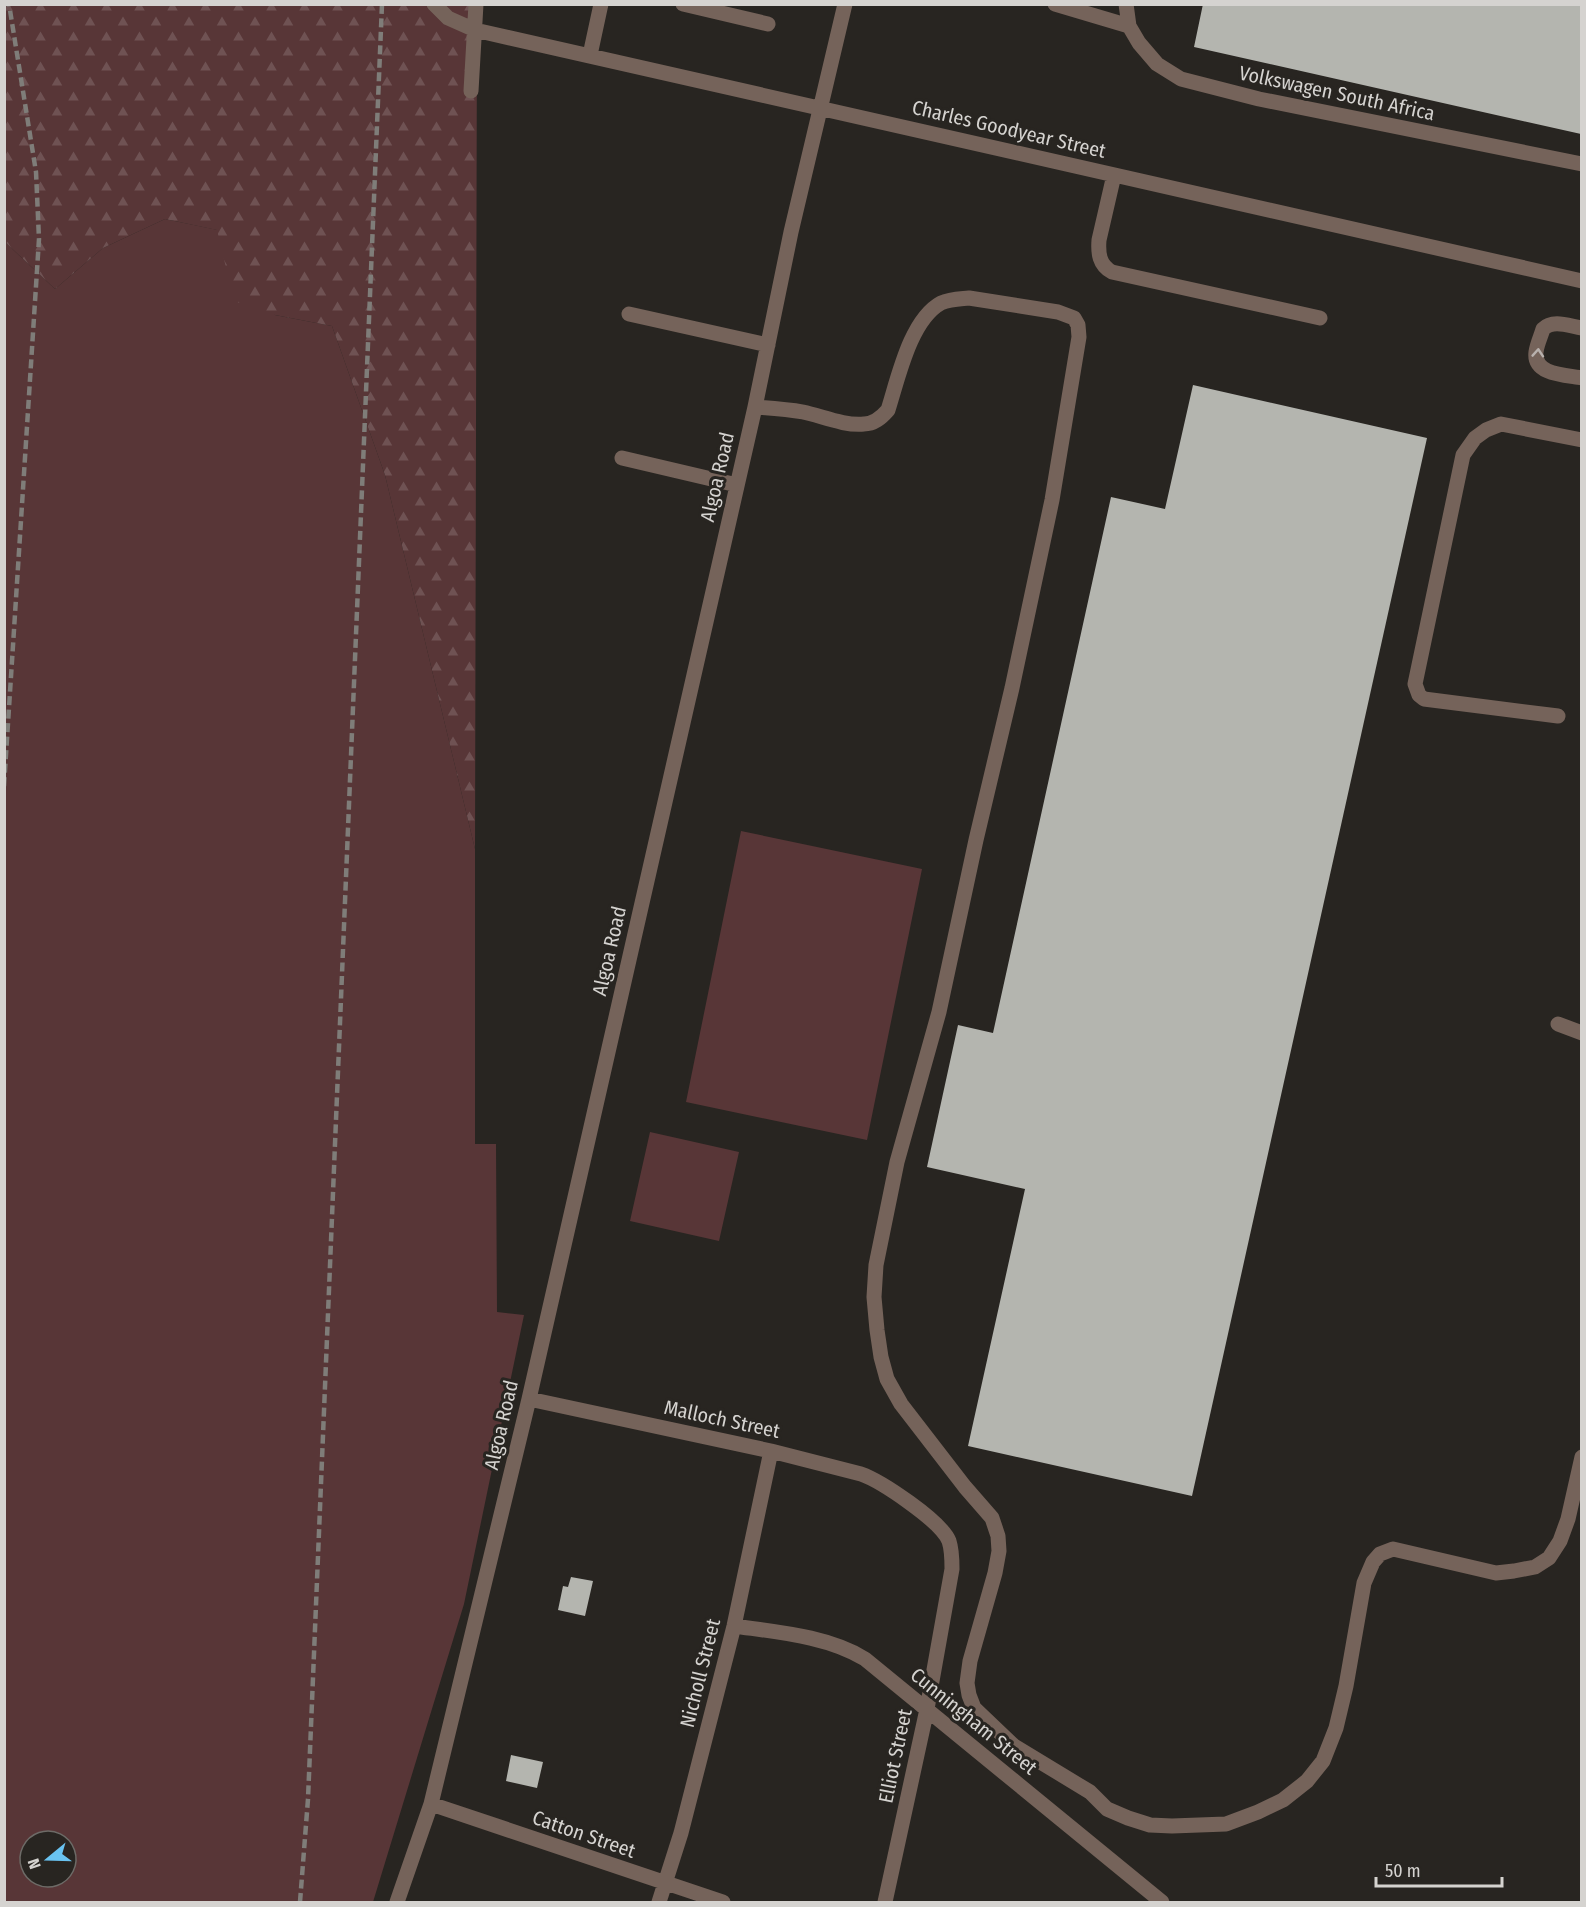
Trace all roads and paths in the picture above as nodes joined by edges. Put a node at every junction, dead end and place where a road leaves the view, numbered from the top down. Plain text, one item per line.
1 (434, 4) edge
2 (476, 4) edge
3 (601, 4) edge
4 (683, 4) edge
5 (845, 4) edge
6 (1055, 4) edge
7 (1126, 4) edge
8 (768, 24) dead end
9 (1129, 26) junction
10 (475, 30) junction
11 (590, 55) junction
12 (471, 90) dead end
13 (822, 108) junction
14 (1581, 164) edge
15 (1114, 175) junction
16 (1581, 280) edge
17 (629, 314) dead end
18 (1320, 318) dead end
19 (1581, 328) edge
20 (768, 345) junction
21 (1581, 378) edge
22 (755, 407) junction
23 (1581, 440) edge
24 (622, 458) dead end
25 (737, 485) junction
26 (1558, 716) dead end
27 (1558, 1024) dead end
28 (1581, 1033) edge
29 (529, 1399) junction
30 (771, 1451) junction
31 (1581, 1457) edge
32 (901, 1497) joint
33 (734, 1626) junction
34 (927, 1709) junction
35 (431, 1804) junction
36 (665, 1884) junction
37 (397, 1902) edge
38 (659, 1902) edge
39 (723, 1902) edge
40 (885, 1902) edge
41 (1162, 1902) edge

1 - 10 street, Charles Goodyear Street
2 - 10 street
3 - 11 street
4 - 8 street
5 - 13 street, Algoa Road
6 - 9 street
7 - 9 street, Volkswagen South Africa
9 - 14 street, Volkswagen South Africa
10 - 11 street, Charles Goodyear Street
10 - 12 street
11 - 13 street, Charles Goodyear Street
13 - 15 street, Charles Goodyear Street
13 - 20 street, Algoa Road
15 - 16 street, Charles Goodyear Street
15 - 18 street
17 - 20 street
21 -> 19 street
20 - 22 street, Algoa Road
22 - 25 street, Algoa Road
22 - 31 street
23 - 26 street
24 - 25 street
25 - 29 street, Algoa Road
27 - 28 street
29 - 30 street, Malloch Street
29 - 35 street, Algoa Road
30 - 32 street, Malloch Street
30 - 33 street, Nicholl Street
32 - 34 street, Elliot Street
33 - 34 street, Cunningham Street
33 - 36 street, Nicholl Street
34 - 40 street, Elliot Street
34 - 41 street, Cunningham Street
35 - 36 street, Catton Street
35 - 37 street, Algoa Road
36 - 38 street, Nicholl Street
36 - 39 street, Catton Street

